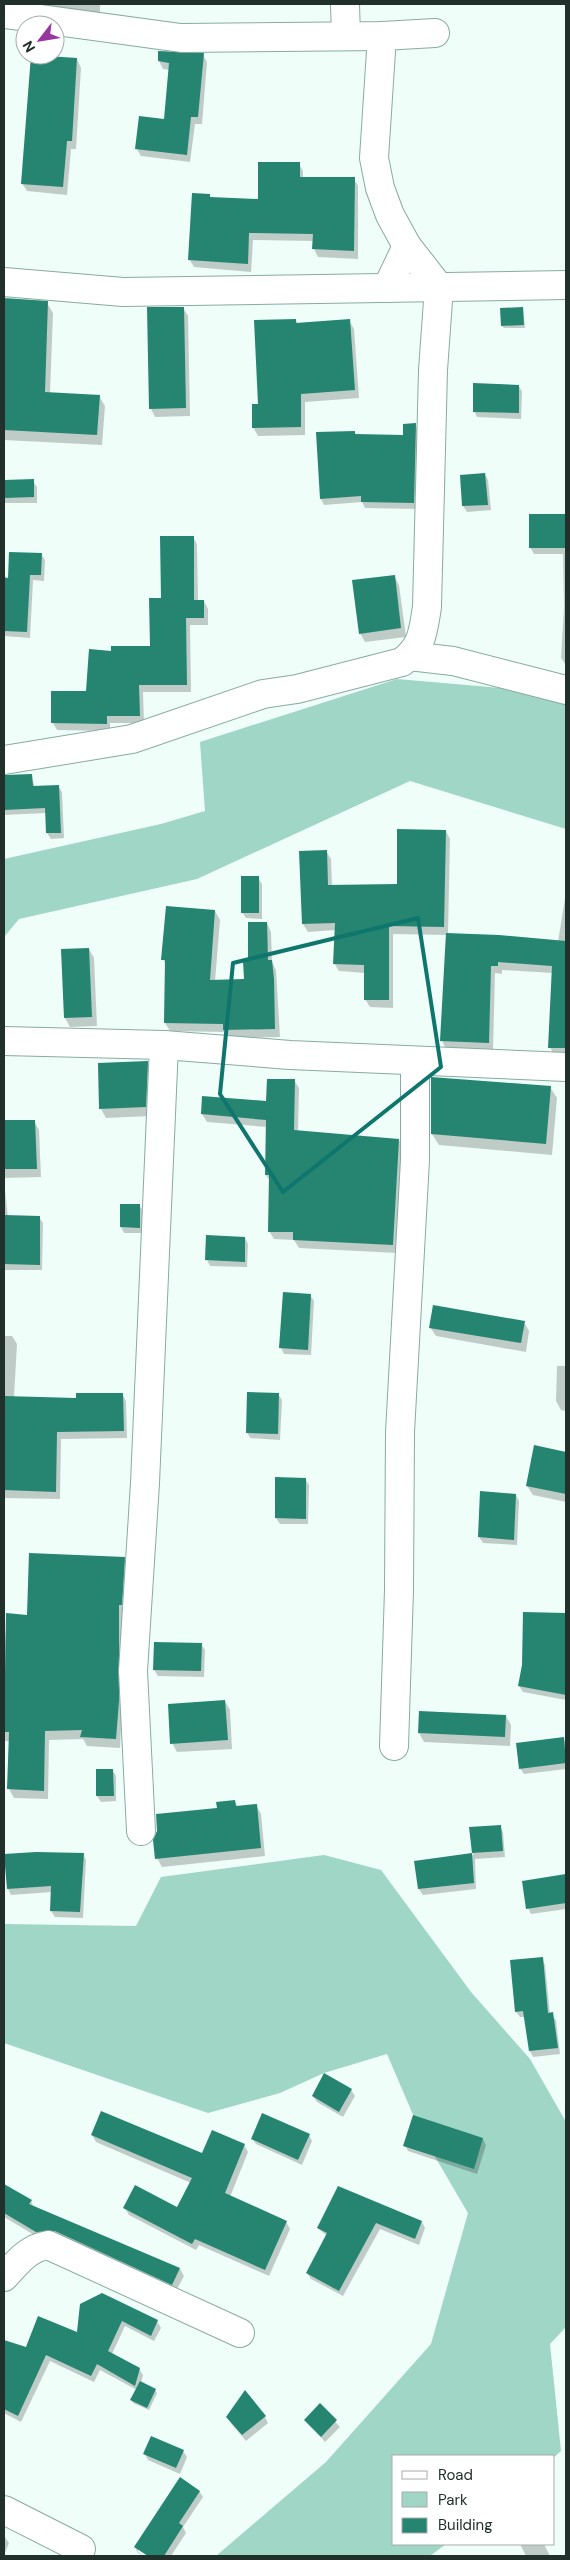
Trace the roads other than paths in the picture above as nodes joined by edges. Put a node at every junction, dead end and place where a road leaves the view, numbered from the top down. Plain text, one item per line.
1 (345, 4) edge
2 (4, 14) edge
3 (435, 33) dead end
4 (346, 36) junction
5 (382, 36) junction
6 (407, 246) junction
7 (4, 282) edge
8 (566, 284) edge
9 (439, 287) junction
10 (387, 288) junction
11 (409, 656) junction
12 (566, 690) edge
13 (4, 760) edge
14 (4, 1041) edge
15 (164, 1045) junction
16 (415, 1061) junction
17 (566, 1067) edge
18 (394, 1746) dead end
19 (141, 1831) dead end
20 (4, 2277) edge
21 (240, 2334) dead end
22 (4, 2510) edge
23 (81, 2548) dead end

1 - 4 street
2 - 4 street
3 - 5 street
4 - 5 street
5 - 6 street
6 - 9 street
6 - 10 street
7 - 10 street
8 - 9 street
9 - 10 street
9 - 11 street
11 - 12 street
11 - 13 street
14 - 15 street
15 - 16 street
15 - 19 street
16 - 17 street
16 - 18 street
20 - 21 street
22 - 23 street

